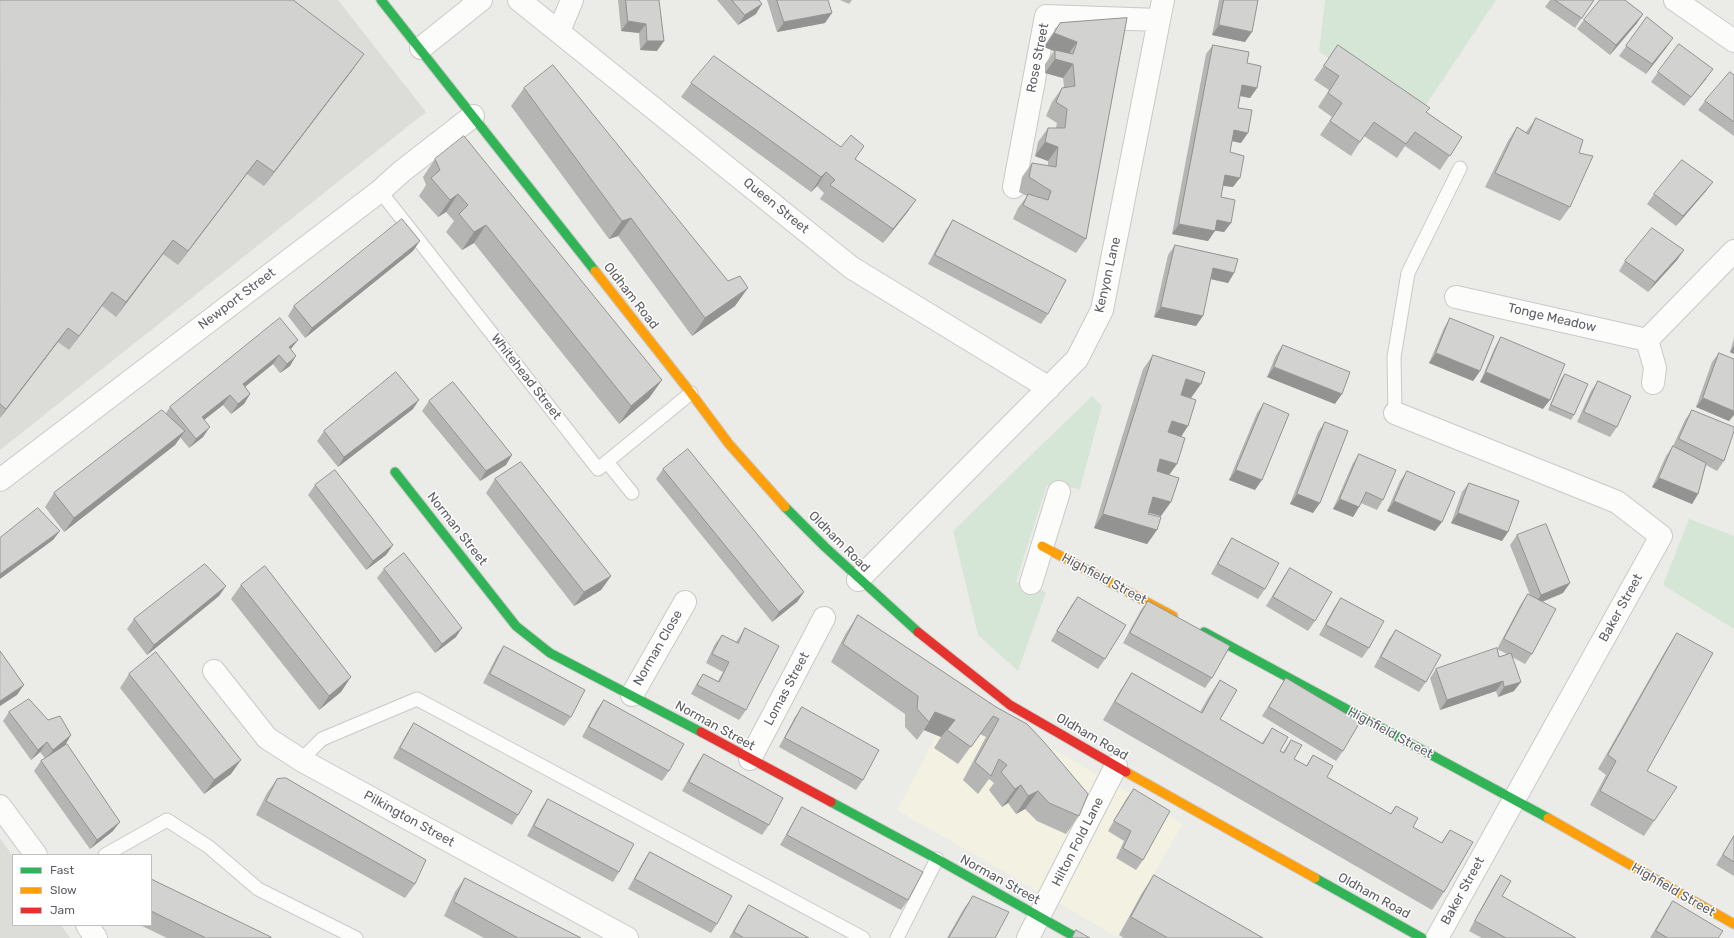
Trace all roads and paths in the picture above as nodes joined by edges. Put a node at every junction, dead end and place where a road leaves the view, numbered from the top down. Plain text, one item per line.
1 (381, 0) edge
2 (481, 0) edge
3 (519, 0) edge
4 (572, 0) edge
5 (1675, 0) edge
6 (1161, 10) edge
7 (559, 31) junction
8 (1734, 41) edge
9 (421, 48) junction
10 (473, 116) junction
11 (1460, 168) dead end
12 (1014, 187) dead end
13 (380, 191) junction
14 (1734, 251) edge
15 (1456, 297) dead end
16 (1648, 340) junction
17 (1653, 383) dead end
18 (1049, 388) junction
19 (691, 393) junction
20 (1395, 413) joint
21 (607, 462) junction
22 (395, 472) dead end
23 (0, 480) edge
24 (1059, 492) dead end
25 (632, 494) dead end
26 (1042, 546) junction
27 (858, 580) junction
28 (1031, 583) dead end
29 (685, 602) dead end
30 (824, 618) dead end
31 (1183, 621) edge
32 (1197, 629) edge
33 (214, 671) dead end
34 (632, 695) junction
35 (301, 760) junction
36 (750, 760) junction
37 (1116, 766) junction
38 (1514, 799) junction
39 (0, 806) edge
40 (35, 854) edge
41 (107, 854) edge
42 (937, 860) junction
43 (1040, 918) junction
44 (1734, 924) edge
45 (87, 926) edge
46 (96, 938) edge
47 (356, 938) edge
48 (627, 938) edge
49 (863, 938) edge
50 (897, 938) edge
51 (1028, 938) edge
52 (1077, 938) edge
53 (1422, 938) edge
54 (1437, 938) edge

1 - 9 street, Oldham Road
2 - 9 street
3 - 7 street, Queen Street
4 - 7 street
5 - 8 street
6 - 12 street, Rose Street
6 - 18 street, Kenyon Lane
7 - 18 street, Queen Street
9 - 10 street, Oldham Road
10 - 13 street, Newport Street
10 - 19 street, Oldham Road
11 - 20 lane
13 - 21 lane, Whitehead Street
13 - 23 street, Newport Street
14 - 16 street
15 - 16 street, Tonge Meadow
16 - 17 street
18 - 27 street, Kenyon Lane
19 - 21 lane
19 - 27 street, Oldham Road
20 - 38 street, Baker Street
21 - 25 lane
22 - 34 street, Norman Street
24 - 26 street
26 - 28 street
26 - 31 street, Highfield Street
27 - 37 street, Oldham Road
29 - 34 street, Norman Close
30 - 36 street, Lomas Street
32 - 38 street, Highfield Street
33 - 35 street, Pilkington Street
34 - 36 street, Norman Street
35 - 48 street, Pilkington Street
35 - 49 lane
36 - 42 street, Norman Street
37 - 43 street, Hilton Fold Lane
37 - 53 street, Oldham Road
38 - 44 street, Highfield Street
38 - 54 street, Baker Street
39 - 40 street
41 - 47 lane
42 - 43 street, Norman Street
42 - 50 lane
43 - 51 street, Hilton Fold Lane
43 - 52 street, Norman Street
45 - 46 street

